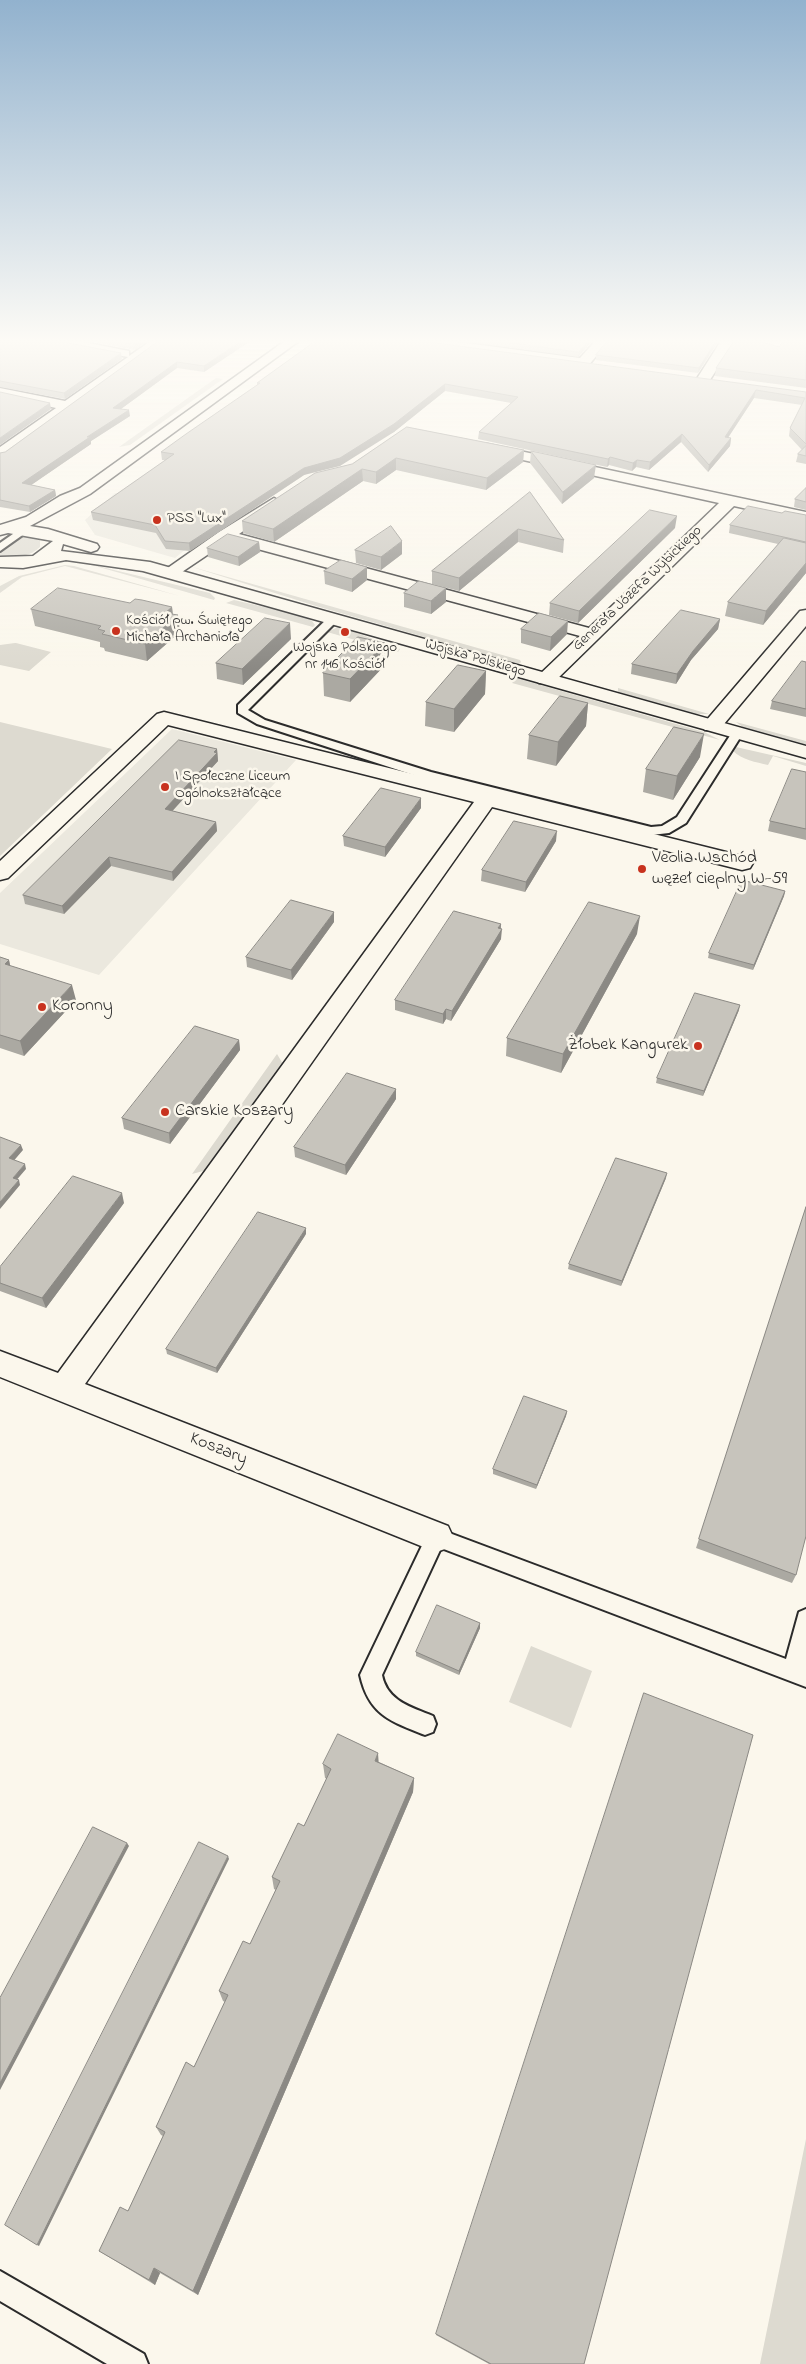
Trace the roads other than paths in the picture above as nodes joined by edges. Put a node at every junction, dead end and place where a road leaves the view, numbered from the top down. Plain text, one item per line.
1 (144, 448) edge
2 (494, 448) edge
3 (85, 491) junction
4 (288, 494) edge
5 (731, 500) junction
6 (806, 517) edge
7 (26, 529) junction
8 (0, 530) edge
9 (53, 535) junction
10 (225, 535) junction
11 (0, 548) edge
12 (43, 558) junction
13 (0, 562) edge
14 (19, 563) junction
15 (144, 566) junction
16 (0, 568) edge
17 (170, 572) junction
18 (806, 615) edge
19 (334, 618) junction
20 (592, 634) junction
21 (546, 679) junction
22 (712, 726) junction
23 (737, 733) junction
24 (806, 752) edge
25 (487, 799) junction
26 (742, 862) dead end
27 (0, 873) edge
28 (0, 1364) edge
29 (64, 1389) junction
30 (436, 1537) junction
31 (806, 1619) edge
32 (799, 1674) edge
33 (425, 1724) dead end
34 (0, 2285) edge
35 (134, 2364) edge

1 - 3 street
2 - 5 street
3 - 8 street
3 - 9 street
4 - 10 street
5 - 6 street
5 - 20 street, Generała Józefa Wybickiego
7 - 8 street, Wojska Polskiego
7 - 9 street, Wojska Polskiego
7 - 11 lane
9 - 12 street
9 - 15 street, Wojska Polskiego
10 - 17 street
10 - 20 street
12 - 14 street, Wojska Polskiego
12 - 15 street, Wojska Polskiego
13 - 14 street
14 - 16 street
15 - 17 street, Wojska Polskiego
17 - 19 street, Wojska Polskiego
18 - 22 street
19 - 21 street, Wojska Polskiego
19 - 23 lane
20 - 21 street, Generała Józefa Wybickiego
21 - 22 street, Wojska Polskiego
22 - 23 street, Wojska Polskiego
23 - 24 street, Wojska Polskiego
25 - 26 street
25 - 27 street
25 - 29 street
28 - 29 street, Koszary
29 - 30 street, Koszary
30 - 32 lane
30 - 33 lane
31 - 32 lane
34 - 35 lane

